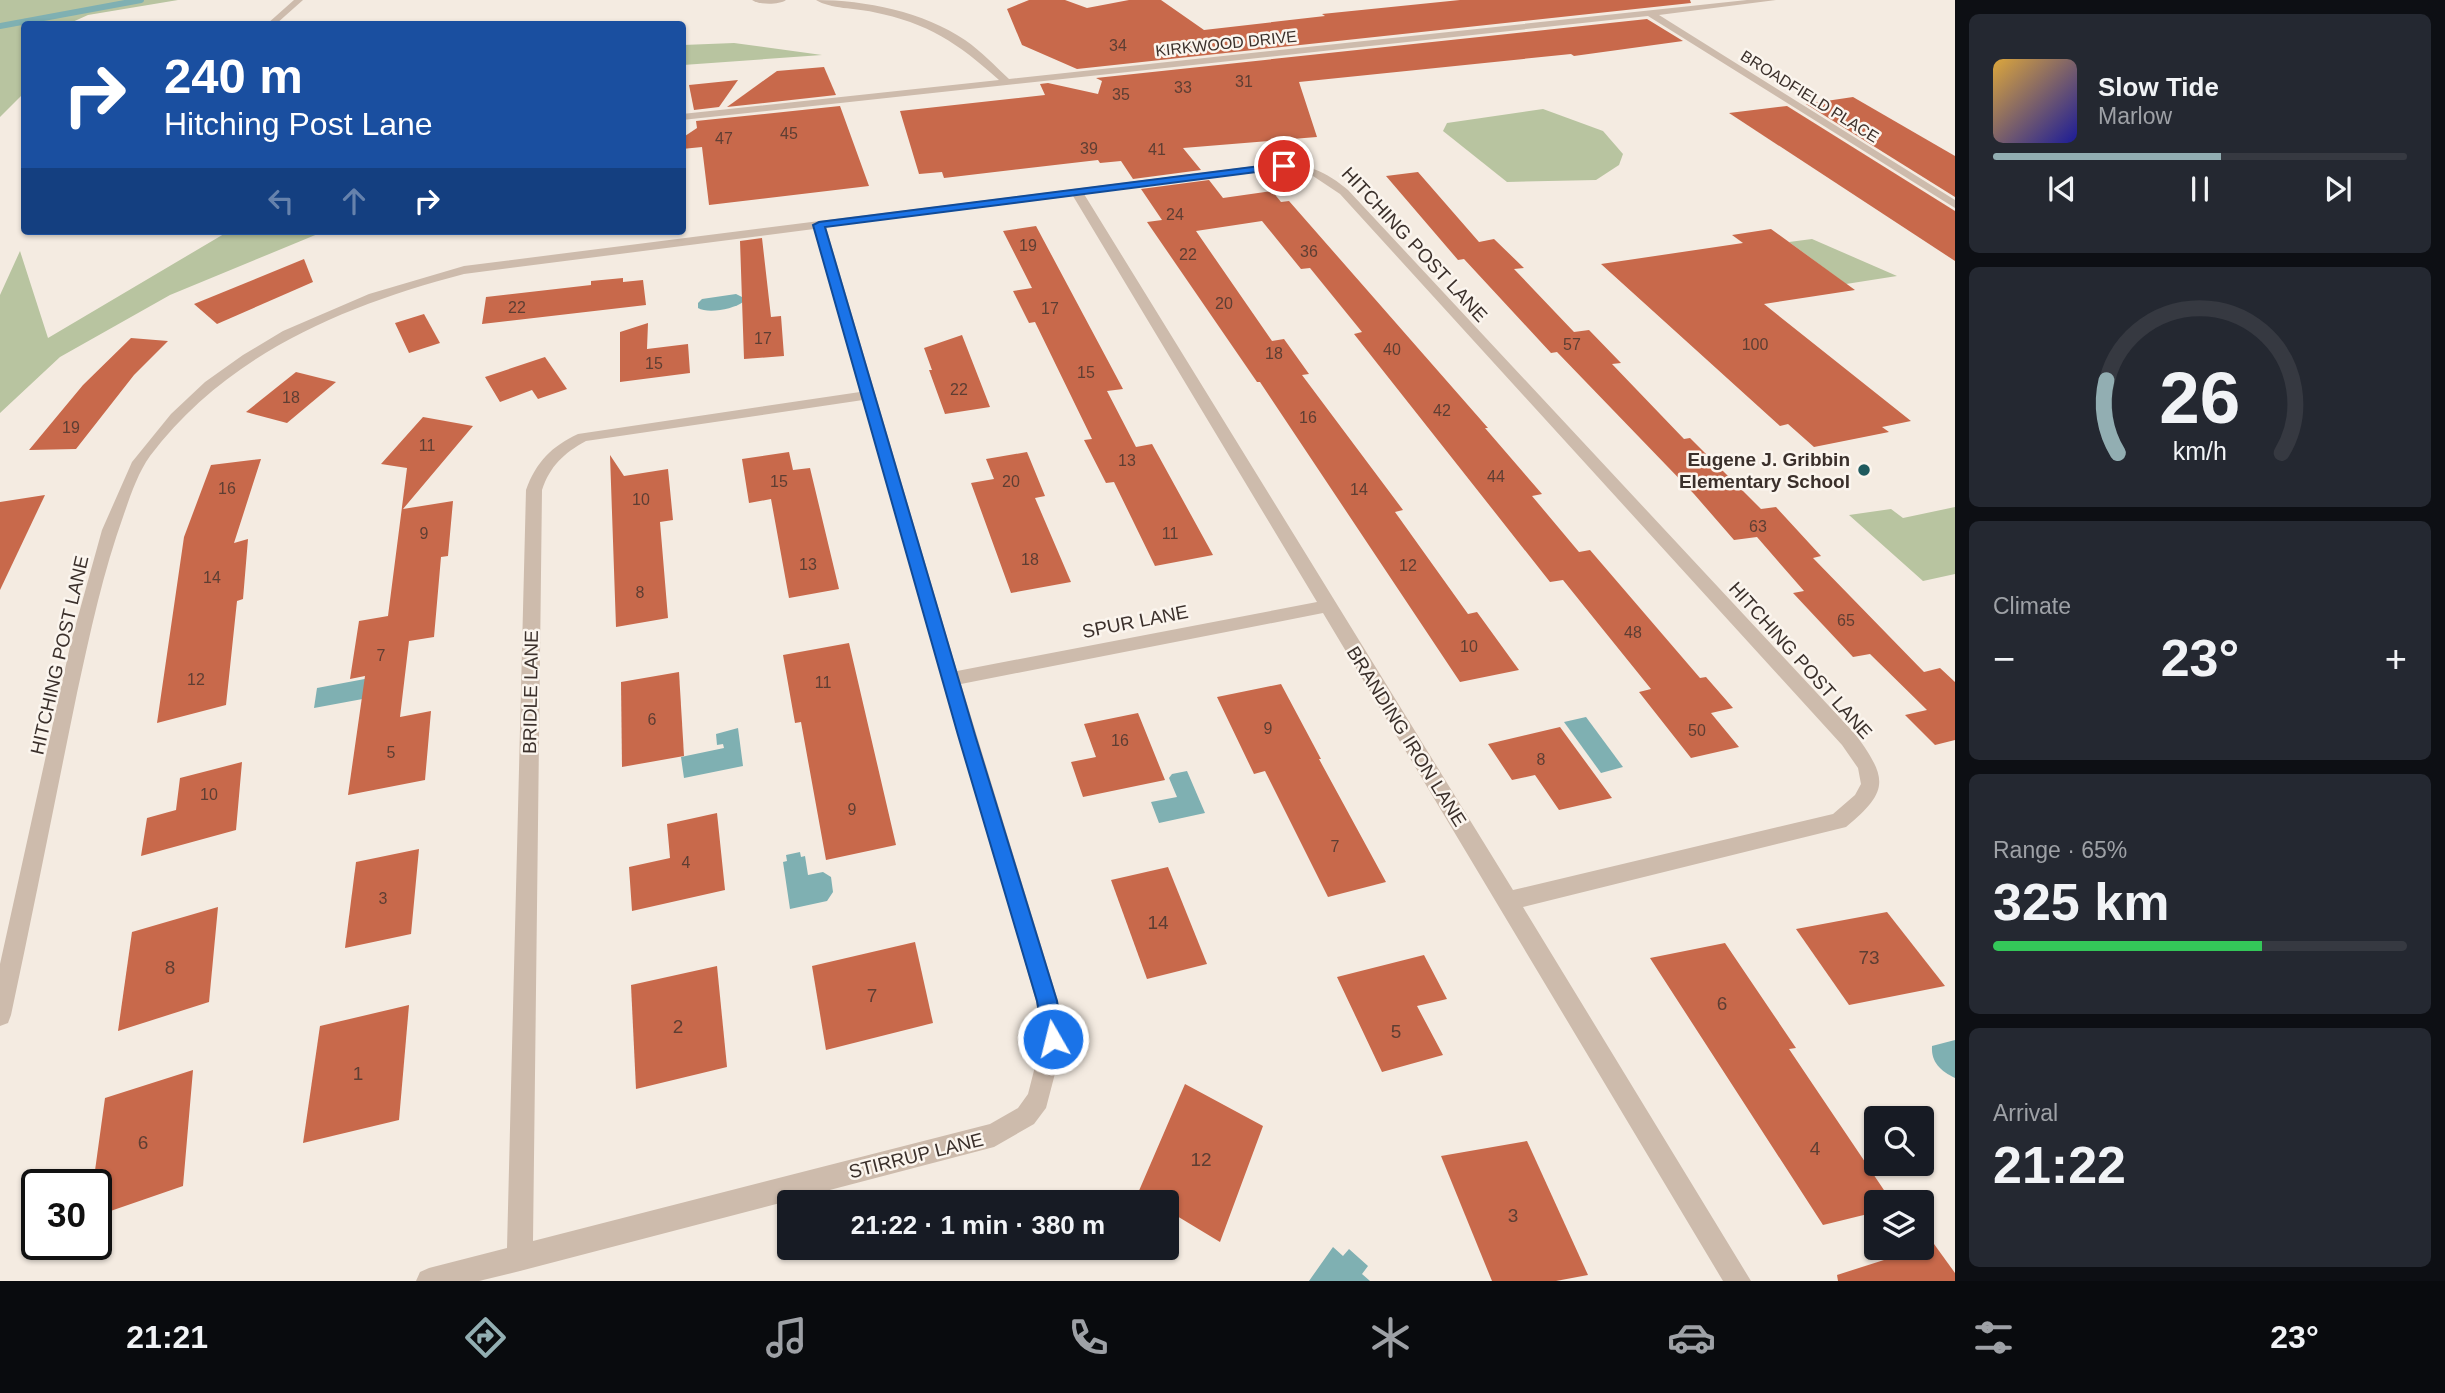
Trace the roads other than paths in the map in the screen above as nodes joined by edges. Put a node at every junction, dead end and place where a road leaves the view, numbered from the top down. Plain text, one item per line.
1 (299, 0) edge
2 (756, 0) edge
3 (782, 0) edge
4 (820, 0) edge
5 (1772, 0) edge
6 (1650, 13) junction
7 (274, 21) edge
8 (1006, 82) junction
9 (686, 117) edge
10 (1077, 192) junction
11 (1955, 205) edge
12 (819, 225) junction
13 (867, 394) junction
14 (1327, 606) junction
15 (951, 678) junction
16 (1508, 901) junction
17 (0, 1015) edge
18 (520, 1258) junction
19 (429, 1281) edge
20 (1738, 1281) edge

1 - 7 street
2 - 3 street
4 - 8 street
5 - 6 street, KIRKWOOD DRIVE
6 - 8 street, KIRKWOOD DRIVE
6 - 11 street, BROADFIELD PLACE
8 - 9 street, KIRKWOOD DRIVE
10 - 12 street, HITCHING POST LANE
10 - 14 street, BRANDING IRON LANE
10 - 16 street, HITCHING POST LANE
12 - 13 street, STIRRUP LANE
12 - 17 street, HITCHING POST LANE
13 - 15 street, STIRRUP LANE
13 - 18 street, BRIDLE LANE
14 - 15 street, SPUR LANE
14 - 16 street, BRANDING IRON LANE
15 - 18 street, STIRRUP LANE
16 - 20 street, BRANDING IRON LANE
18 - 19 street, STIRRUP LANE

